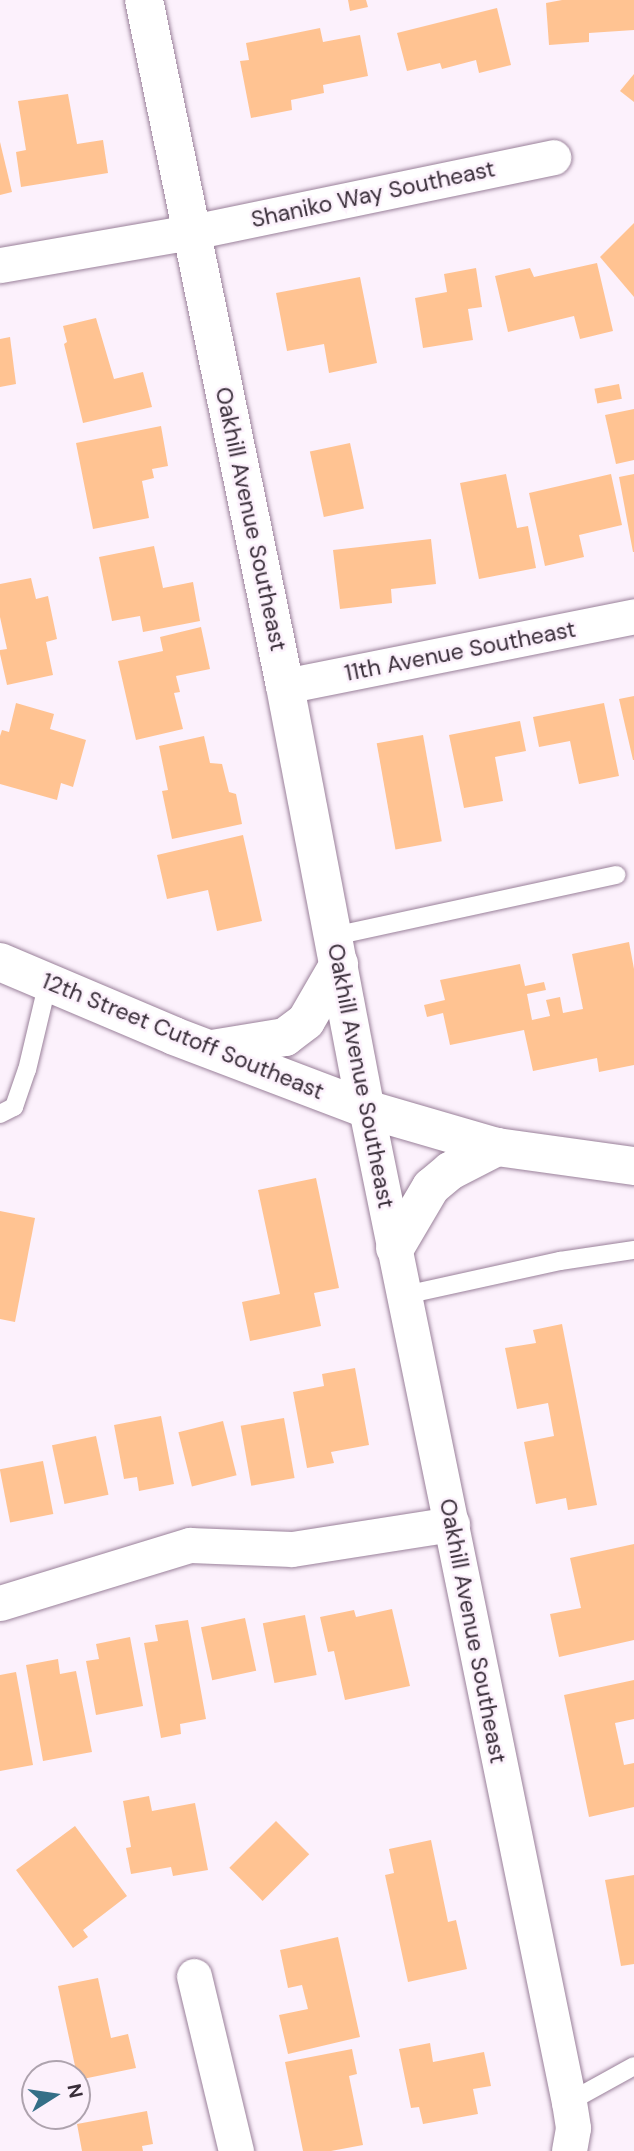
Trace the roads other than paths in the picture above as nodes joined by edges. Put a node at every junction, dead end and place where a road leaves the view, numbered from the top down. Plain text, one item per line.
1 (145, 0) edge
2 (553, 157) dead end
3 (192, 232) junction
4 (0, 265) edge
5 (634, 617) edge
6 (285, 686) junction
7 (616, 875) dead end
8 (337, 950) junction
9 (0, 962) edge
10 (48, 982) junction
11 (210, 1049) junction
12 (366, 1109) junction
13 (0, 1114) edge
14 (497, 1147) junction
15 (634, 1166) edge
16 (395, 1248) junction
17 (634, 1250) edge
18 (405, 1295) junction
19 (452, 1524) junction
20 (0, 1603) edge
21 (194, 1976) dead end
22 (634, 2066) edge
23 (569, 2102) junction
24 (236, 2151) edge
25 (569, 2151) edge

1 - 3 street, Oakhill Avenue Southeast
2 - 3 street, Shaniko Way Southeast
3 - 4 street, Shaniko Way Southeast
3 - 6 street, Oakhill Avenue Southeast
5 - 6 street, 11th Avenue Southeast
6 - 8 street, Oakhill Avenue Southeast
7 - 8 lane
8 - 11 street
8 - 12 street, Oakhill Avenue Southeast
9 - 10 street, 12th Street Cutoff Southeast
10 - 11 street, 12th Street Cutoff Southeast
10 - 13 lane
11 - 12 street, 12th Street Cutoff Southeast
12 - 14 street, 12th Street Cutoff Southeast
12 - 16 street, Oakhill Avenue Southeast
14 - 15 street, 12th Street Cutoff Southeast
14 - 16 street
16 - 18 street, Oakhill Avenue Southeast
17 - 18 lane
18 - 19 street, Oakhill Avenue Southeast
19 - 20 street
19 - 23 street, Oakhill Avenue Southeast
21 - 24 street
22 - 23 lane
23 - 25 street, Oakhill Avenue Southeast

